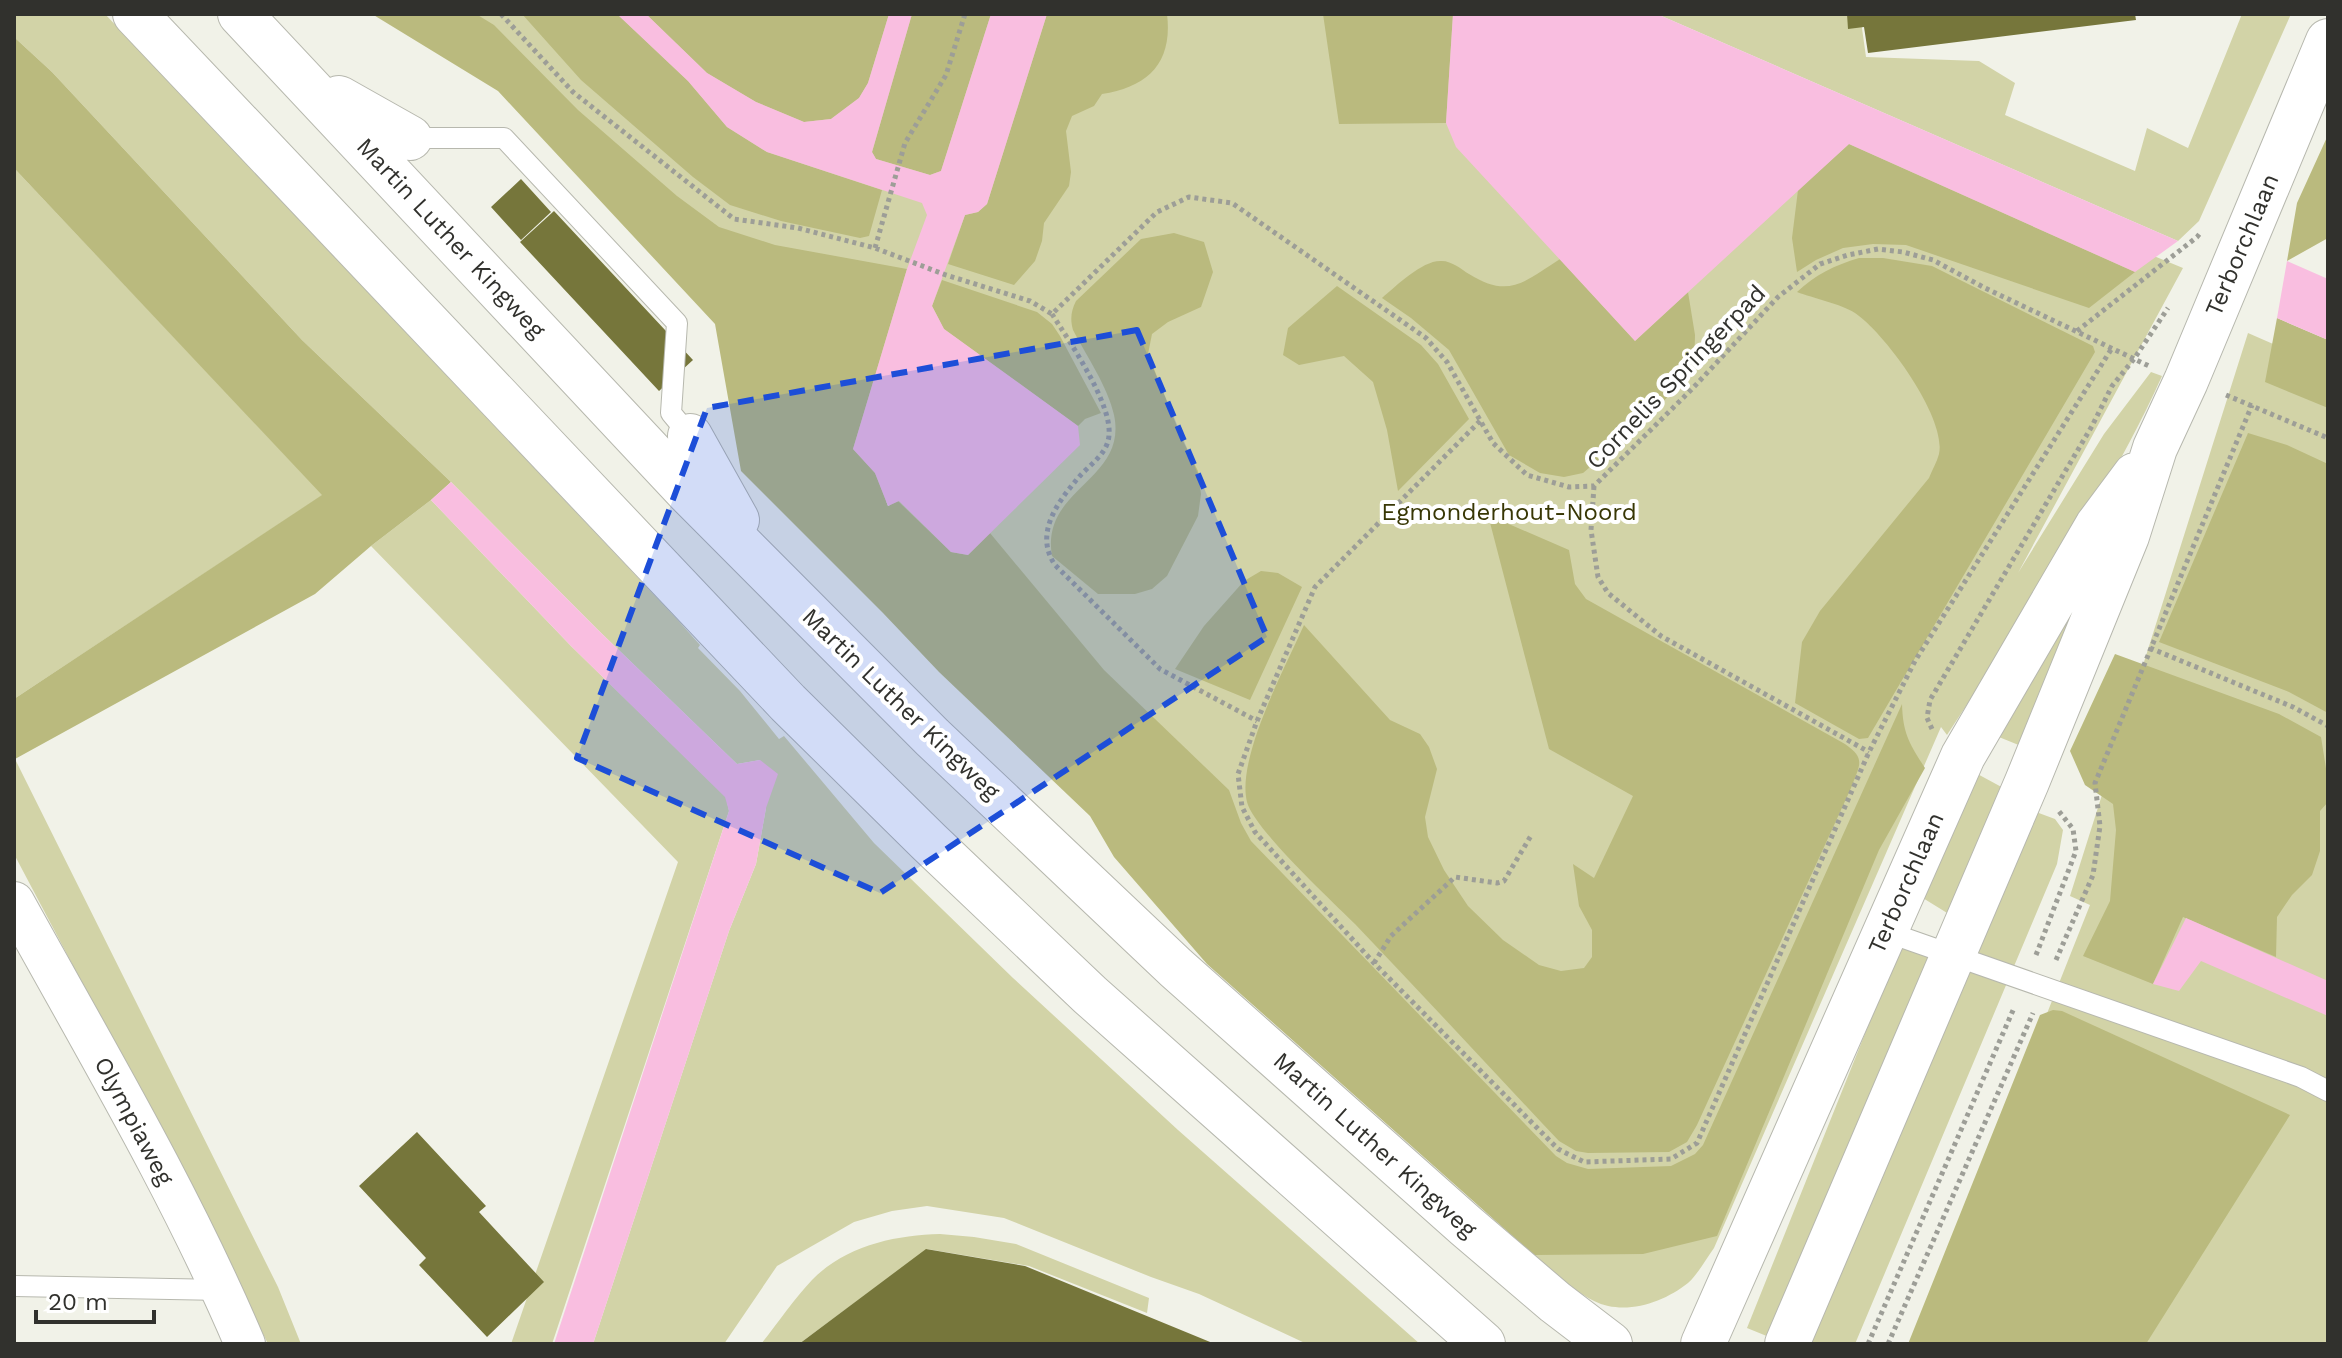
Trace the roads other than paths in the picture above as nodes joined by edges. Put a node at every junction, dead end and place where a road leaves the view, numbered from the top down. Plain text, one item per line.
1 (135, 14) edge
2 (240, 14) edge
3 (2328, 41) edge
4 (302, 77) junction
5 (410, 138) joint
6 (690, 436) joint
7 (2155, 448) junction
8 (766, 571) junction
9 (14, 902) edge
10 (1884, 931) junction
11 (1952, 956) junction
12 (2328, 1091) edge
13 (14, 1286) edge
14 (222, 1290) junction
15 (245, 1344) edge
16 (1483, 1344) edge
17 (1610, 1344) edge
18 (1703, 1344) edge
19 (1787, 1344) edge

1 - 16 main road
2 - 4 main road, Martin Luther Kingweg
3 - 7 main road, Terborchlaan
4 - 5 main road
4 - 8 main road, Martin Luther Kingweg
5 - 6 lane
6 - 8 main road
7 - 10 main road, Terborchlaan
7 - 11 main road, Terborchlaan
8 - 17 main road, Martin Luther Kingweg
9 - 14 street, Olympiaweg
10 - 11 lane
10 - 18 main road, Terborchlaan
11 - 12 lane
11 - 19 main road, Terborchlaan
13 - 14 lane
14 - 15 street, Olympiaweg

